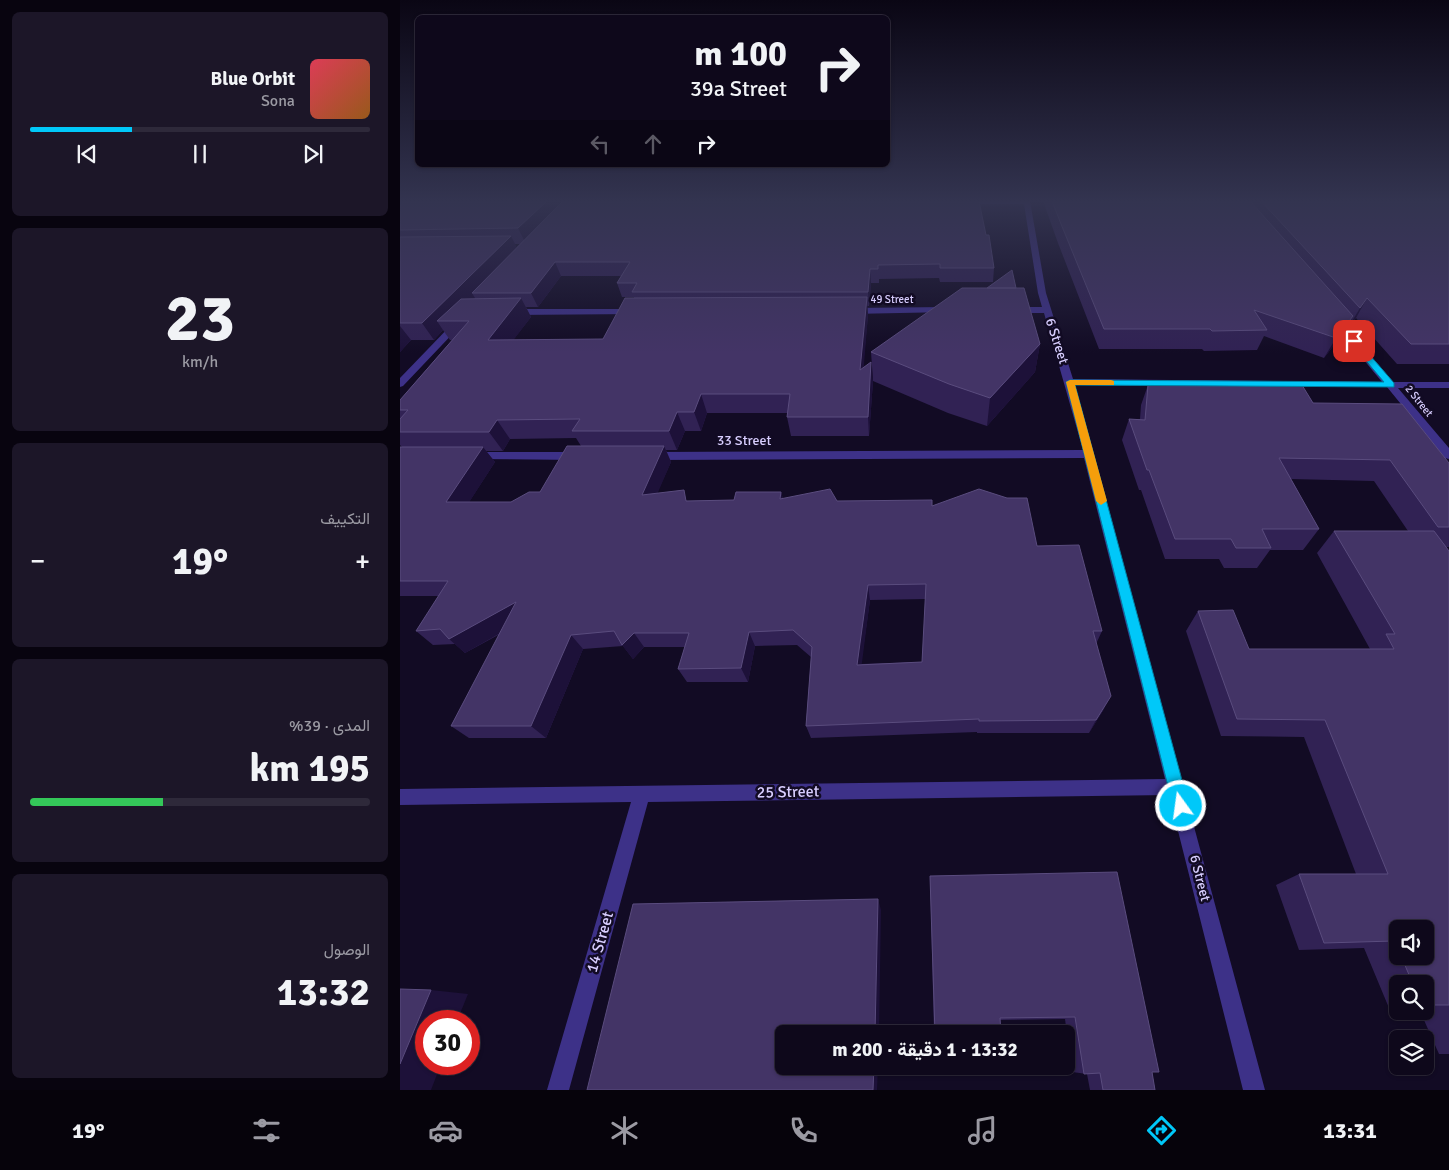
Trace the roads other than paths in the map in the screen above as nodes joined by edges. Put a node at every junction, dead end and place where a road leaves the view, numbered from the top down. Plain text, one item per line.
1 (1036, 252) edge
2 (957, 310) edge
3 (1006, 310) edge
4 (1046, 310) junction
5 (837, 311) edge
6 (1328, 311) edge
7 (499, 312) edge
8 (648, 312) edge
9 (462, 319) edge
10 (1070, 382) junction
11 (400, 384) edge
12 (1391, 385) junction
13 (1449, 385) edge
14 (1089, 454) junction
15 (1449, 455) edge
16 (460, 456) edge
17 (590, 456) edge
18 (640, 456) edge
19 (1176, 787) junction
20 (642, 794) junction
21 (400, 797) edge
22 (558, 1090) edge
23 (1254, 1090) edge

1 - 4 street, 6 Street
2 - 5 street, 49 Street
3 - 4 street
4 - 10 street, 6 Street
6 - 12 street, 2 Street
7 - 8 street
9 - 11 street
10 - 12 street
10 - 14 street, 6 Street
12 - 13 street
12 - 15 street, 2 Street
14 - 18 street, 33 Street
14 - 19 street, 6 Street
16 - 17 street
19 - 20 street, 25 Street
19 - 23 street, 6 Street
20 - 21 street, 25 Street
20 - 22 street, 14 Street

